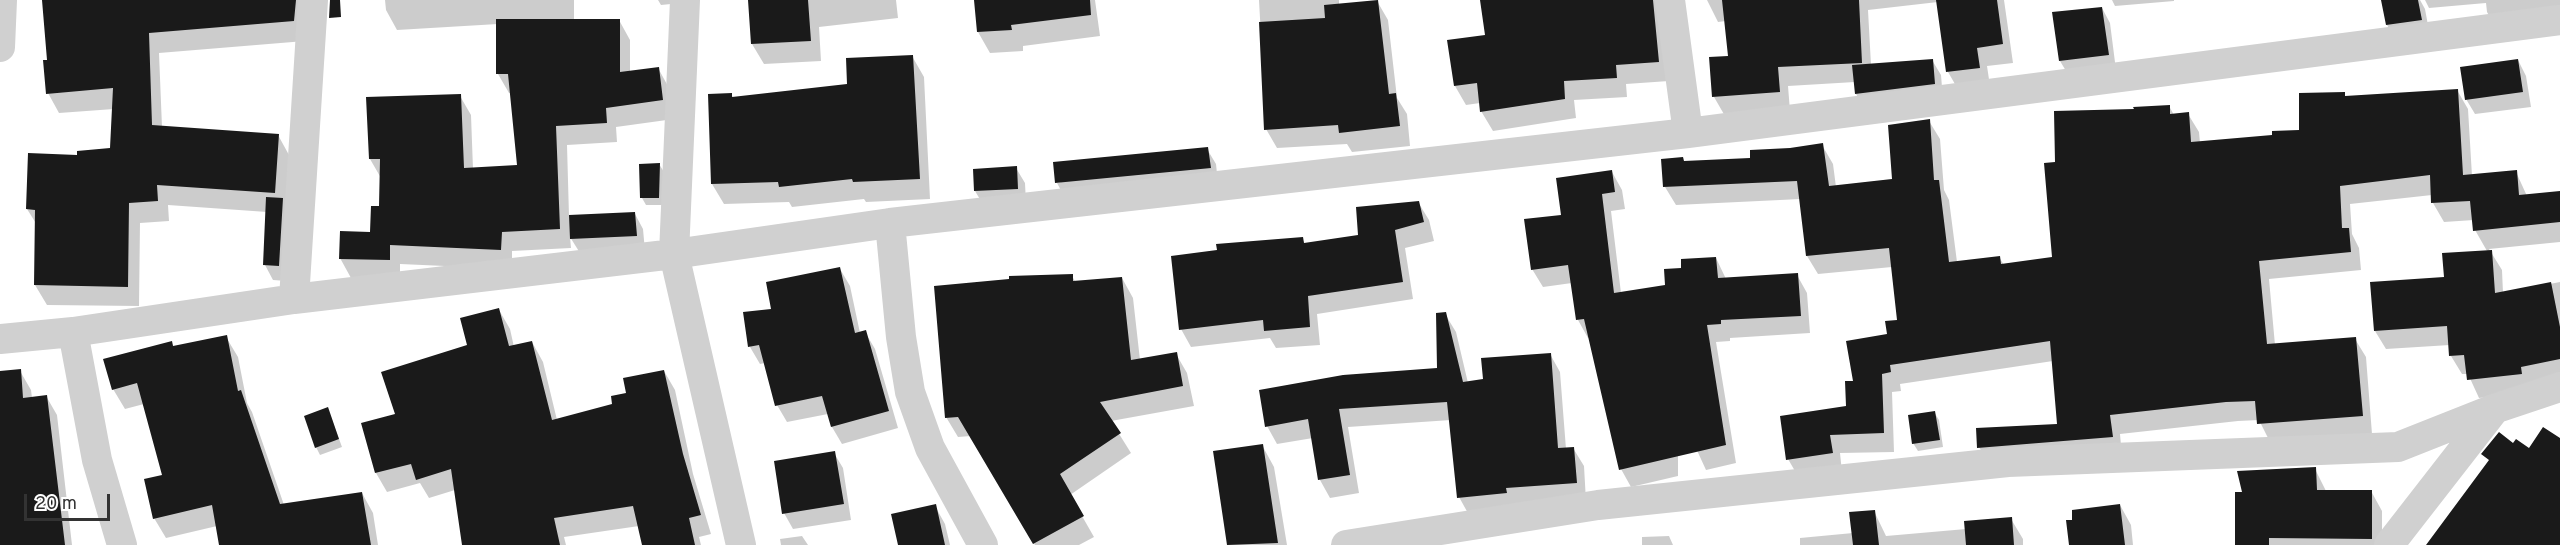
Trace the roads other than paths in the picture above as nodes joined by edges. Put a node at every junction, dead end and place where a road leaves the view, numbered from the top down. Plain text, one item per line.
1 (2, 0) edge
2 (313, 0) edge
3 (685, 0) edge
4 (1670, 0) edge
5 (2560, 20) edge
6 (0, 47) edge
7 (1688, 133) junction
8 (890, 223) junction
9 (674, 255) junction
10 (294, 299) junction
11 (73, 332) junction
12 (0, 339) edge
13 (2560, 387) edge
14 (2494, 410) junction
15 (122, 545) edge
16 (741, 545) edge
17 (983, 545) edge
18 (1346, 545) edge
19 (2389, 545) edge

1 - 6 street
2 - 10 street
3 - 9 street
4 - 7 street
5 - 7 street
7 - 8 street
8 - 9 street
8 - 17 street
9 - 10 street
9 - 16 street
10 - 11 street
11 - 12 street
11 - 15 street
13 - 14 street
14 - 18 street
14 - 19 street

